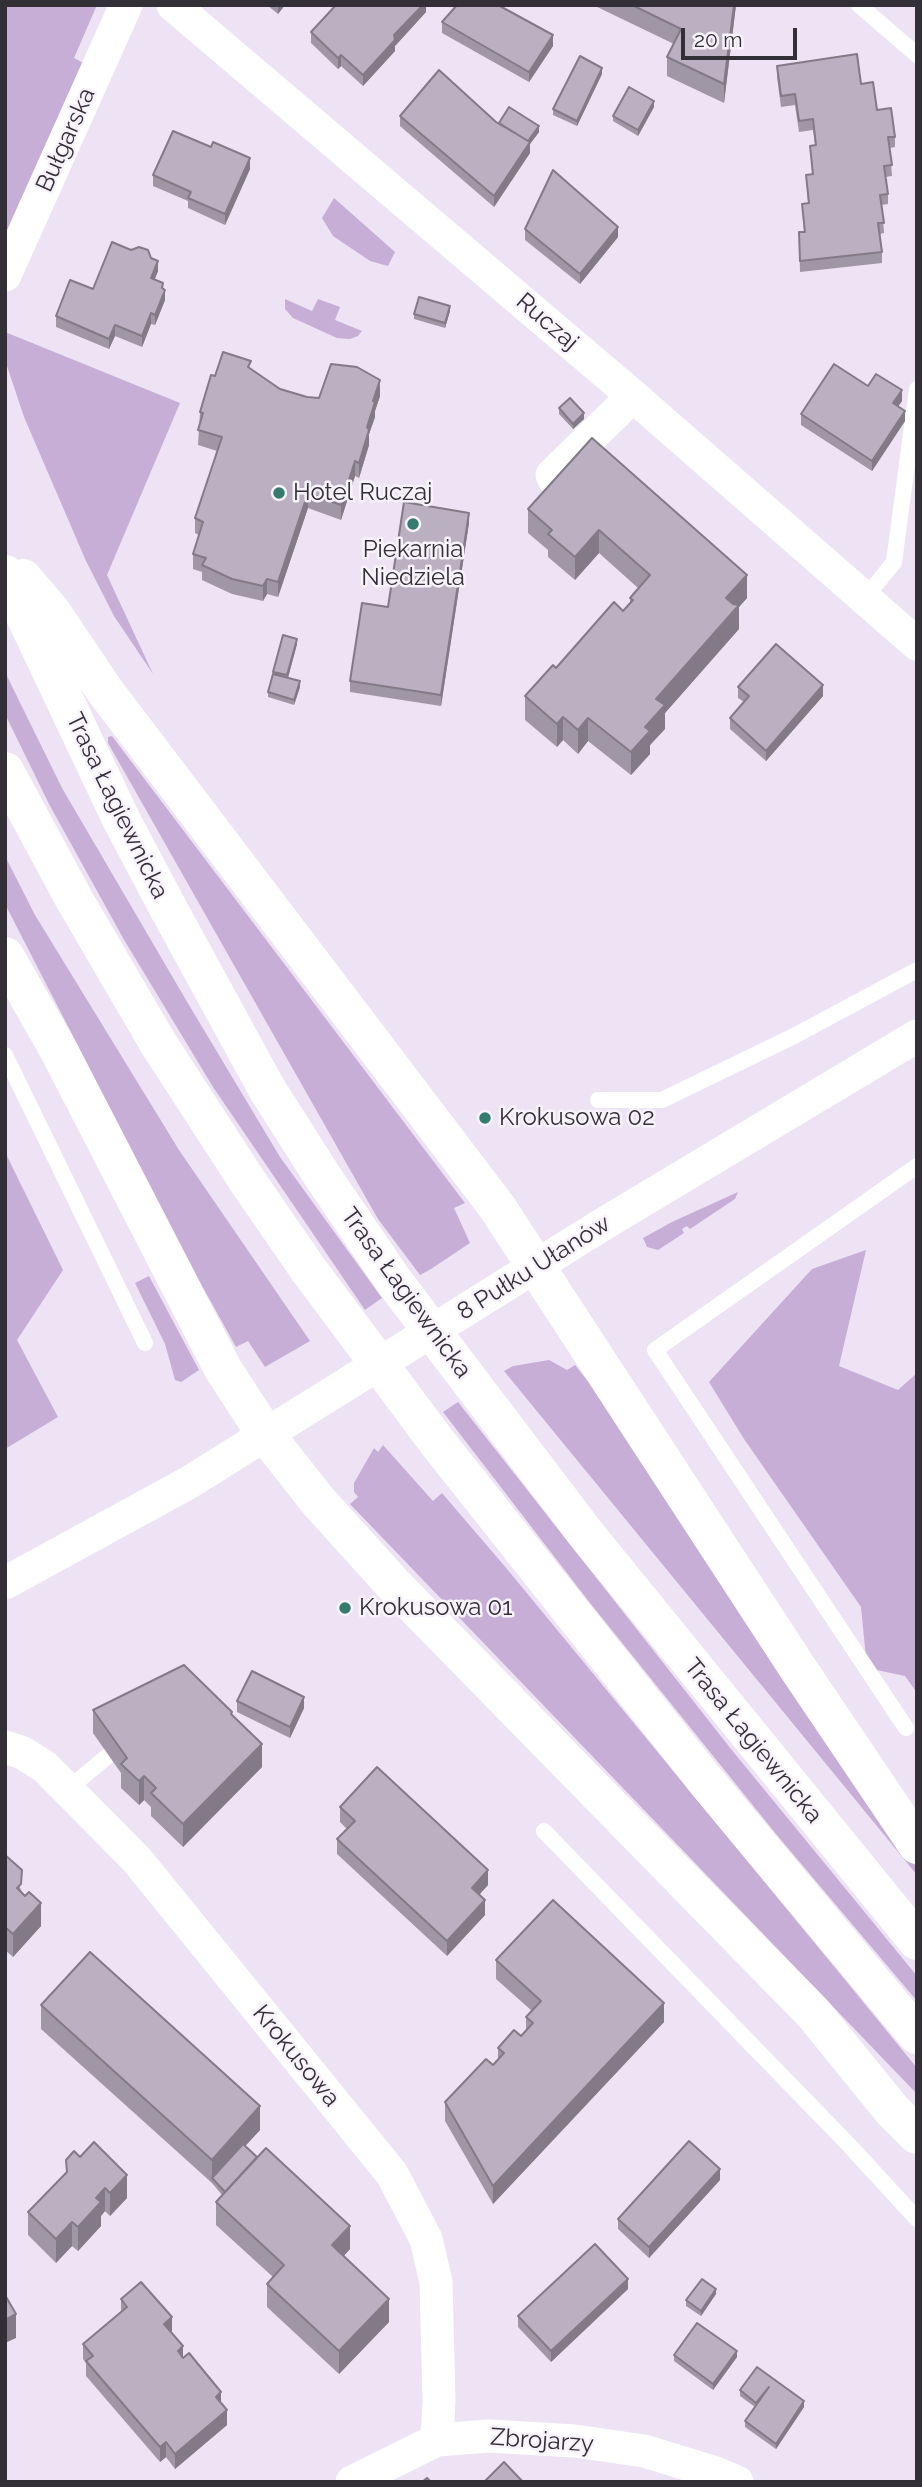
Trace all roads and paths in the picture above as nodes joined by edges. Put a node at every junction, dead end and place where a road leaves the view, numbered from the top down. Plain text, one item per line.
1 (126, 5) edge
2 (173, 5) edge
3 (859, 5) edge
4 (917, 55) edge
5 (5, 275) edge
6 (917, 389) edge
7 (633, 396) junction
8 (562, 494) edge
9 (5, 558) edge
10 (5, 574) edge
11 (865, 598) junction
12 (917, 644) edge
13 (5, 771) edge
14 (5, 956) edge
15 (917, 970) edge
16 (917, 1036) edge
17 (5, 1055) edge
18 (598, 1100) dead end
19 (917, 1166) edge
20 (538, 1267) junction
21 (145, 1343) dead end
22 (267, 1435) junction
23 (5, 1583) edge
24 (906, 1728) dead end
25 (5, 1747) edge
26 (108, 1755) edge
27 (68, 1789) junction
28 (544, 1831) dead end
29 (917, 1845) edge
30 (917, 1941) edge
31 (917, 2035) edge
32 (917, 2135) edge
33 (917, 2219) edge
34 (437, 2440) junction
35 (352, 2482) edge
36 (737, 2482) edge

1 - 5 street, Bułgarska
2 - 7 street, Ruczaj
3 - 4 lane
6 - 11 lane
7 - 8 street
7 - 11 street, Ruczaj
9 - 20 main road
10 - 30 main road, Trasa Łagiewnicka
11 - 12 street, Ruczaj
13 - 31 main road
14 - 22 main road
15 - 18 lane
16 - 20 street, 8 Pułku Ułanów
17 - 21 lane
19 - 24 lane
20 - 22 street, 8 Pułku Ułanów
20 - 29 main road
22 - 23 street, 8 Pułku Ułanów
22 - 32 main road
25 - 27 street, Krokusowa
26 - 27 lane
27 - 34 street, Krokusowa
28 - 33 lane
34 - 35 street, Zbrojarzy
34 - 36 street, Zbrojarzy

